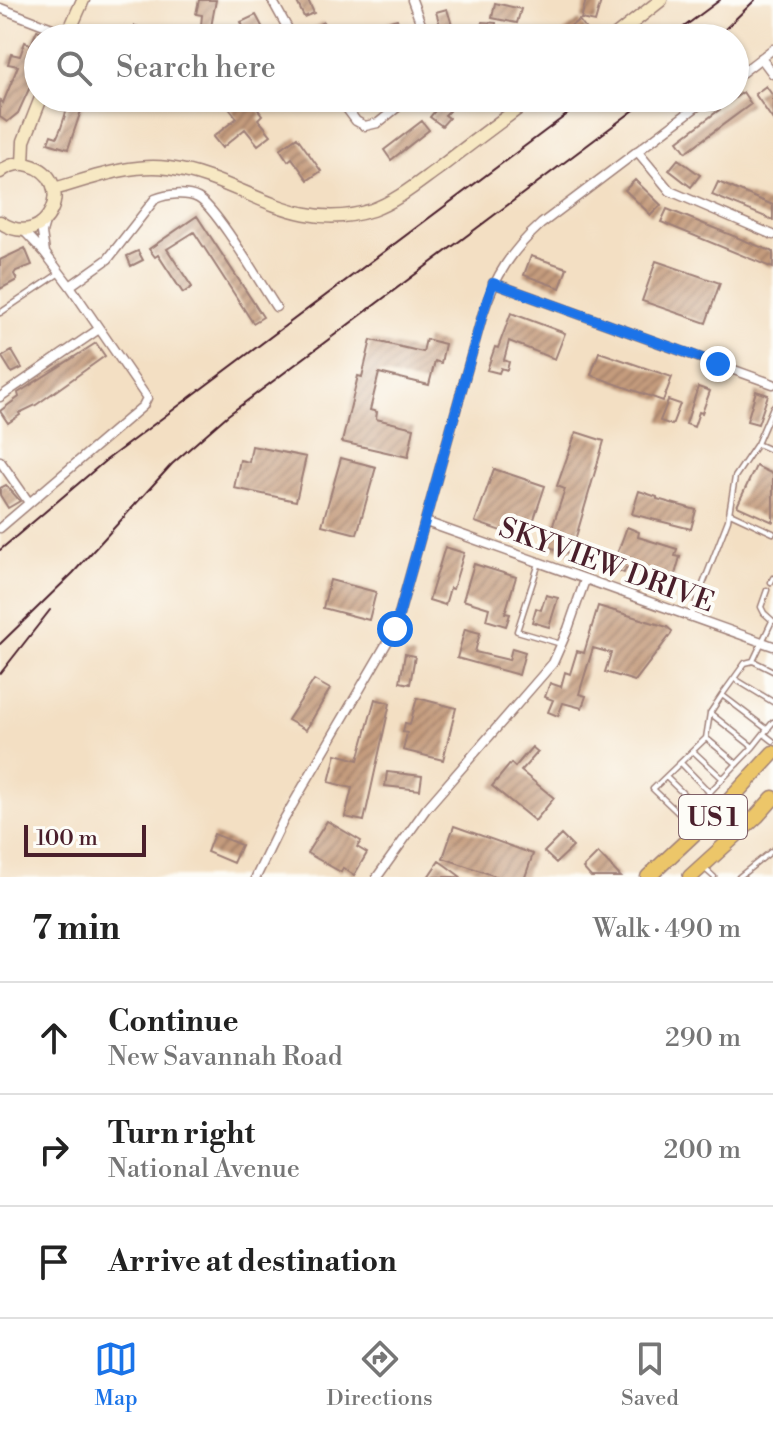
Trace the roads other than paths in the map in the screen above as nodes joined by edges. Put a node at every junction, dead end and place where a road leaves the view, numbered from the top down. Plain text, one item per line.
1 (83, 0) edge
2 (272, 0) edge
3 (412, 0) edge
4 (661, 0) edge
5 (0, 8) edge
6 (39, 24) edge
7 (75, 24) edge
8 (285, 24) edge
9 (421, 24) edge
10 (631, 24) edge
11 (773, 49) edge
12 (761, 58) junction
13 (749, 67) edge
14 (773, 74) edge
15 (35, 112) edge
16 (349, 112) edge
17 (392, 112) edge
18 (513, 112) edge
19 (689, 112) edge
20 (637, 151) junction
21 (23, 164) junction
22 (0, 172) edge
23 (54, 189) junction
24 (46, 219) junction
25 (0, 222) edge
26 (23, 230) junction
27 (773, 235) edge
28 (45, 253) junction
29 (60, 273) junction
30 (493, 283) junction
31 (70, 286) junction
32 (276, 307) dead end
33 (0, 313) edge
34 (99, 329) junction
35 (773, 384) edge
36 (0, 397) edge
37 (773, 407) edge
38 (757, 444) junction
39 (773, 451) edge
40 (0, 461) edge
41 (28, 501) junction
42 (730, 513) junction
43 (426, 522) junction
44 (0, 528) edge
45 (773, 533) edge
46 (539, 563) junction
47 (585, 580) junction
48 (767, 590) dead end
49 (691, 617) junction
50 (773, 621) edge
51 (762, 643) junction
52 (562, 644) junction
53 (773, 646) edge
54 (753, 661) junction
55 (773, 671) edge
56 (735, 679) junction
57 (722, 695) junction
58 (773, 702) edge
59 (710, 713) junction
60 (773, 722) edge
61 (766, 732) junction
62 (706, 738) junction
63 (773, 741) edge
64 (753, 747) junction
65 (694, 752) junction
66 (773, 753) edge
67 (681, 763) junction
68 (737, 764) junction
69 (666, 777) junction
70 (722, 778) junction
71 (709, 792) junction
72 (773, 798) edge
73 (696, 806) junction
74 (685, 818) junction
75 (698, 832) junction
76 (773, 850) edge
77 (708, 872) edge
78 (256, 877) edge
79 (377, 877) edge
80 (648, 877) edge
81 (690, 877) edge
82 (739, 877) edge

1 - 7 main road
2 - 8 street
3 - 9 street
4 - 10 main road
5 - 6 street
11 - 12 street
12 - 13 street
12 - 14 street
15 - 21 main road
16 - 17 street
18 - 23 main road
19 - 20 street
20 - 27 street
20 - 30 street
21 - 22 main road
21 - 23 main road
23 - 24 main road
24 - 26 main road
24 - 28 street
25 - 26 main road
26 - 28 street
28 - 29 street
29 - 31 street
29 - 33 lane
30 - 35 street
30 - 43 street
31 - 32 street
31 - 34 street
34 - 36 street
34 - 41 street
37 - 38 lane
38 - 39 lane
38 - 42 lane
40 - 41 street
41 - 44 street
42 - 45 lane
42 - 49 lane
43 - 46 street, SKYVIEW DRIVE
43 - 78 street
46 - 47 street, SKYVIEW DRIVE
46 - 52 lane
47 - 49 street, SKYVIEW DRIVE
47 - 52 street
48 - 50 lane
49 - 51 street, SKYVIEW DRIVE
50 - 51 lane
51 - 53 street, SKYVIEW DRIVE
51 - 54 lane
52 - 79 street
54 - 55 lane
54 - 56 lane
56 - 57 lane
56 - 58 lane
57 - 59 lane
57 - 61 lane
59 - 62 lane
59 - 64 lane
60 - 61 lane
61 - 63 lane
61 - 64 lane
62 - 65 lane
62 - 68 lane
64 - 68 lane
65 - 67 lane
65 - 70 lane
66 - 75 highway, US 1
67 - 69 lane
67 - 71 lane
68 - 70 lane
69 - 73 lane
69 - 74 lane
70 - 71 lane
71 - 73 lane
72 - 77 highway, US 1
73 - 74 lane
74 - 75 lane
75 - 80 highway, US 1
76 - 82 lane
77 - 81 highway, US 1

